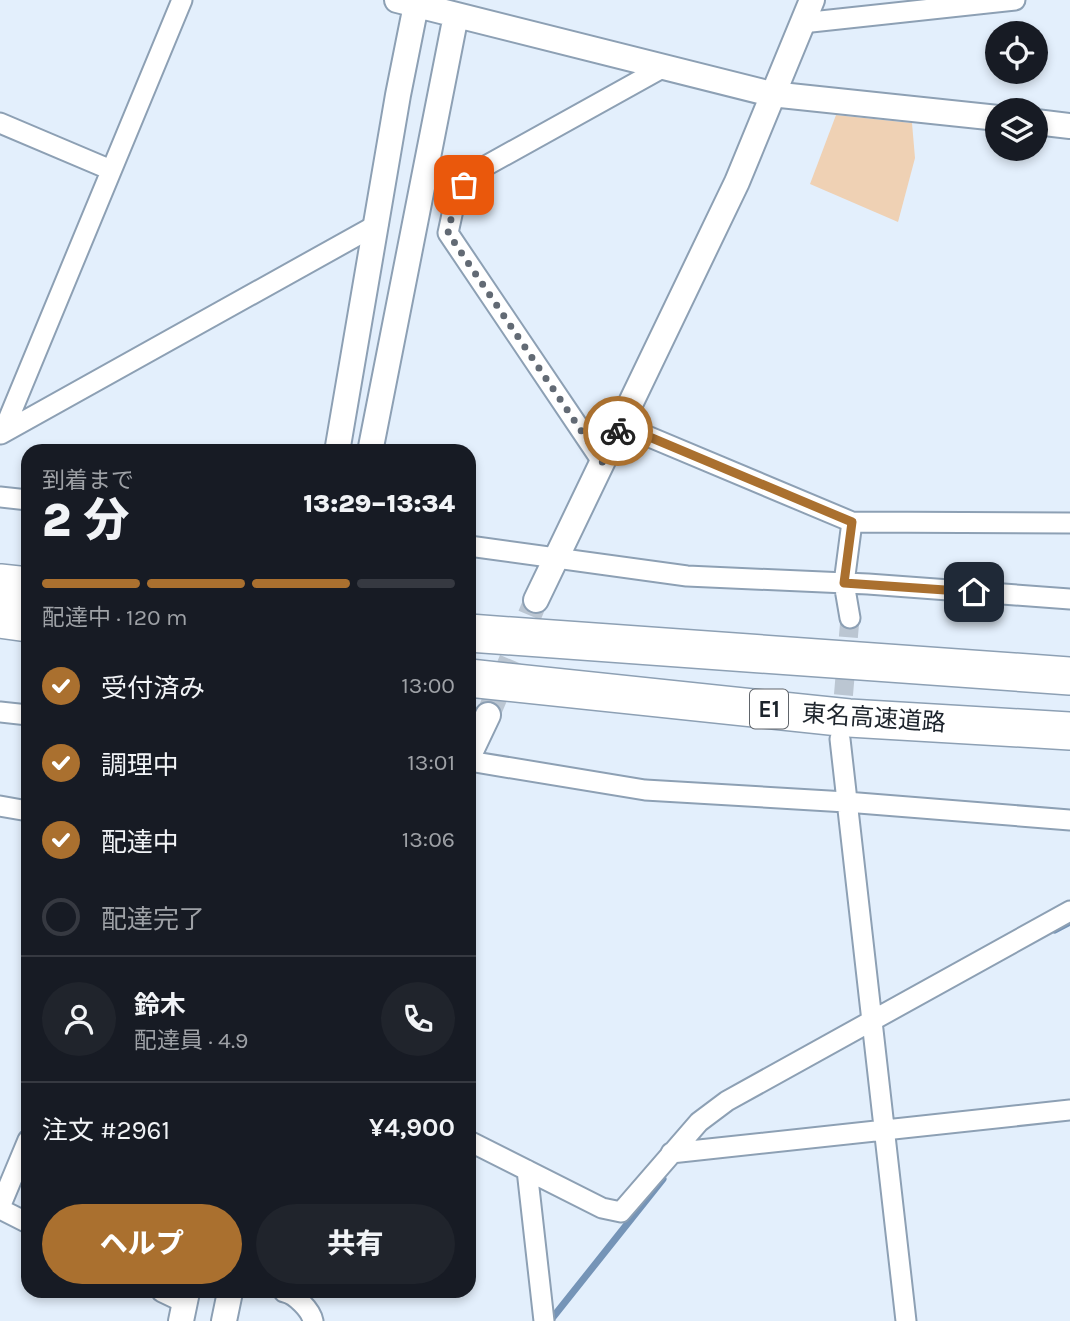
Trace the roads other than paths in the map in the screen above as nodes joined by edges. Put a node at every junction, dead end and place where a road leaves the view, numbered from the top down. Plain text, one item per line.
1 (183, 0) edge
2 (812, 0) edge
3 (1015, 0) edge
4 (407, 2) edge
5 (459, 8) edge
6 (802, 23) junction
7 (664, 67) junction
8 (771, 94) junction
9 (985, 117) edge
10 (0, 123) edge
11 (1048, 123) edge
12 (1070, 126) edge
13 (111, 170) junction
14 (378, 224) junction
15 (621, 425) junction
16 (1, 433) edge
17 (338, 444) edge
18 (372, 444) edge
19 (603, 463) junction
20 (0, 497) edge
21 (21, 499) edge
22 (852, 522) junction
23 (1070, 523) edge
24 (476, 546) edge
25 (556, 556) junction
26 (0, 583) edge
27 (844, 583) junction
28 (21, 585) edge
29 (1070, 599) edge
30 (536, 600) tunnel mouth
31 (850, 618) tunnel mouth
32 (0, 619) edge
33 (21, 622) edge
34 (476, 634) edge
35 (1070, 677) edge
36 (476, 679) edge
37 (0, 712) edge
38 (21, 714) edge
39 (488, 715) tunnel mouth
40 (1070, 731) edge
41 (840, 739) tunnel mouth
42 (476, 740) edge
43 (476, 762) edge
44 (846, 802) junction
45 (0, 806) edge
46 (21, 810) edge
47 (1070, 820) edge
48 (1070, 911) edge
49 (873, 1018) junction
50 (1070, 1110) edge
51 (886, 1131) junction
52 (476, 1144) edge
53 (671, 1153) junction
54 (21, 1157) edge
55 (527, 1170) junction
56 (0, 1208) edge
57 (21, 1219) edge
58 (229, 1298) edge
59 (295, 1298) edge
60 (225, 1321) edge
61 (313, 1321) edge
62 (544, 1321) edge
63 (906, 1321) edge

1 - 13 street
2 - 6 street
3 - 6 street
4 - 5 street
4 - 14 street
5 - 7 street
5 - 18 street
6 - 8 street
7 - 8 street
7 - 19 street
8 - 9 street
8 - 15 street
10 - 13 street
11 - 12 street
13 - 16 street
14 - 16 street
14 - 17 street
15 - 19 street
15 - 22 street
19 - 25 street
20 - 21 street
22 - 23 street
22 - 27 street
24 - 25 street
25 - 27 street
25 - 30 street
26 - 28 highway
27 - 29 street
27 - 31 street
32 - 33 highway
34 - 35 highway, E1
36 - 40 highway, 東名高速道路 / E1
37 - 38 street
39 - 42 street
41 - 44 street
43 - 44 street
44 - 47 street
44 - 49 street
45 - 46 street
48 - 49 street
49 - 51 street
49 - 53 street
50 - 51 street
51 - 53 street
51 - 63 street
52 - 55 street
53 - 55 street
54 - 56 street
55 - 62 street
56 - 57 street
58 - 60 street
59 - 61 street

